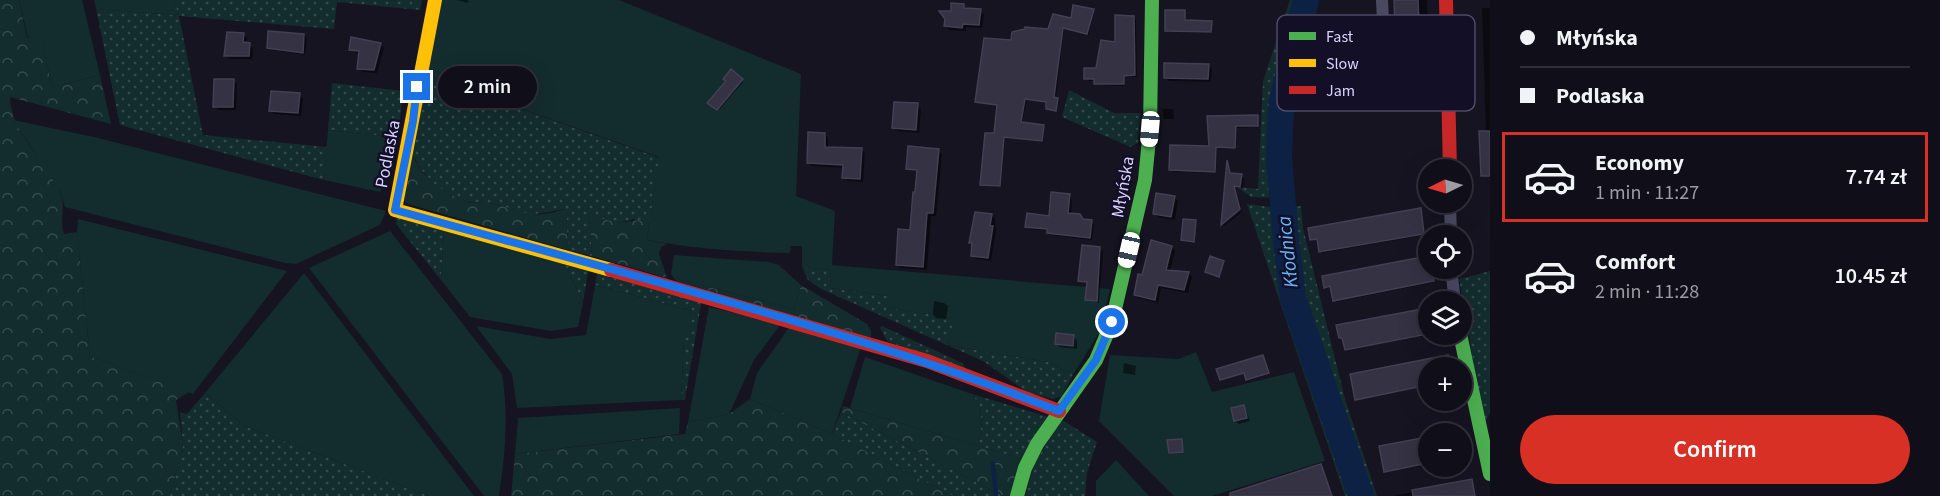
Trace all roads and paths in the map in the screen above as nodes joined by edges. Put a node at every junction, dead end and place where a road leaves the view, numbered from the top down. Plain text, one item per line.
1 (435, 0) edge
2 (1152, 0) edge
3 (1383, 0) edge
4 (1446, 0) edge
5 (1384, 15) edge
6 (1446, 15) edge
7 (1449, 111) edge
8 (1450, 159) edge
9 (1462, 345) edge
10 (1059, 411) junction
11 (1490, 474) edge
12 (1017, 496) edge

1 - 10 street, Podlaska
2 - 10 street, Młyńska
3 - 5 street
4 - 6 street
7 - 8 street
9 - 11 street
10 - 12 street, Młyńska

